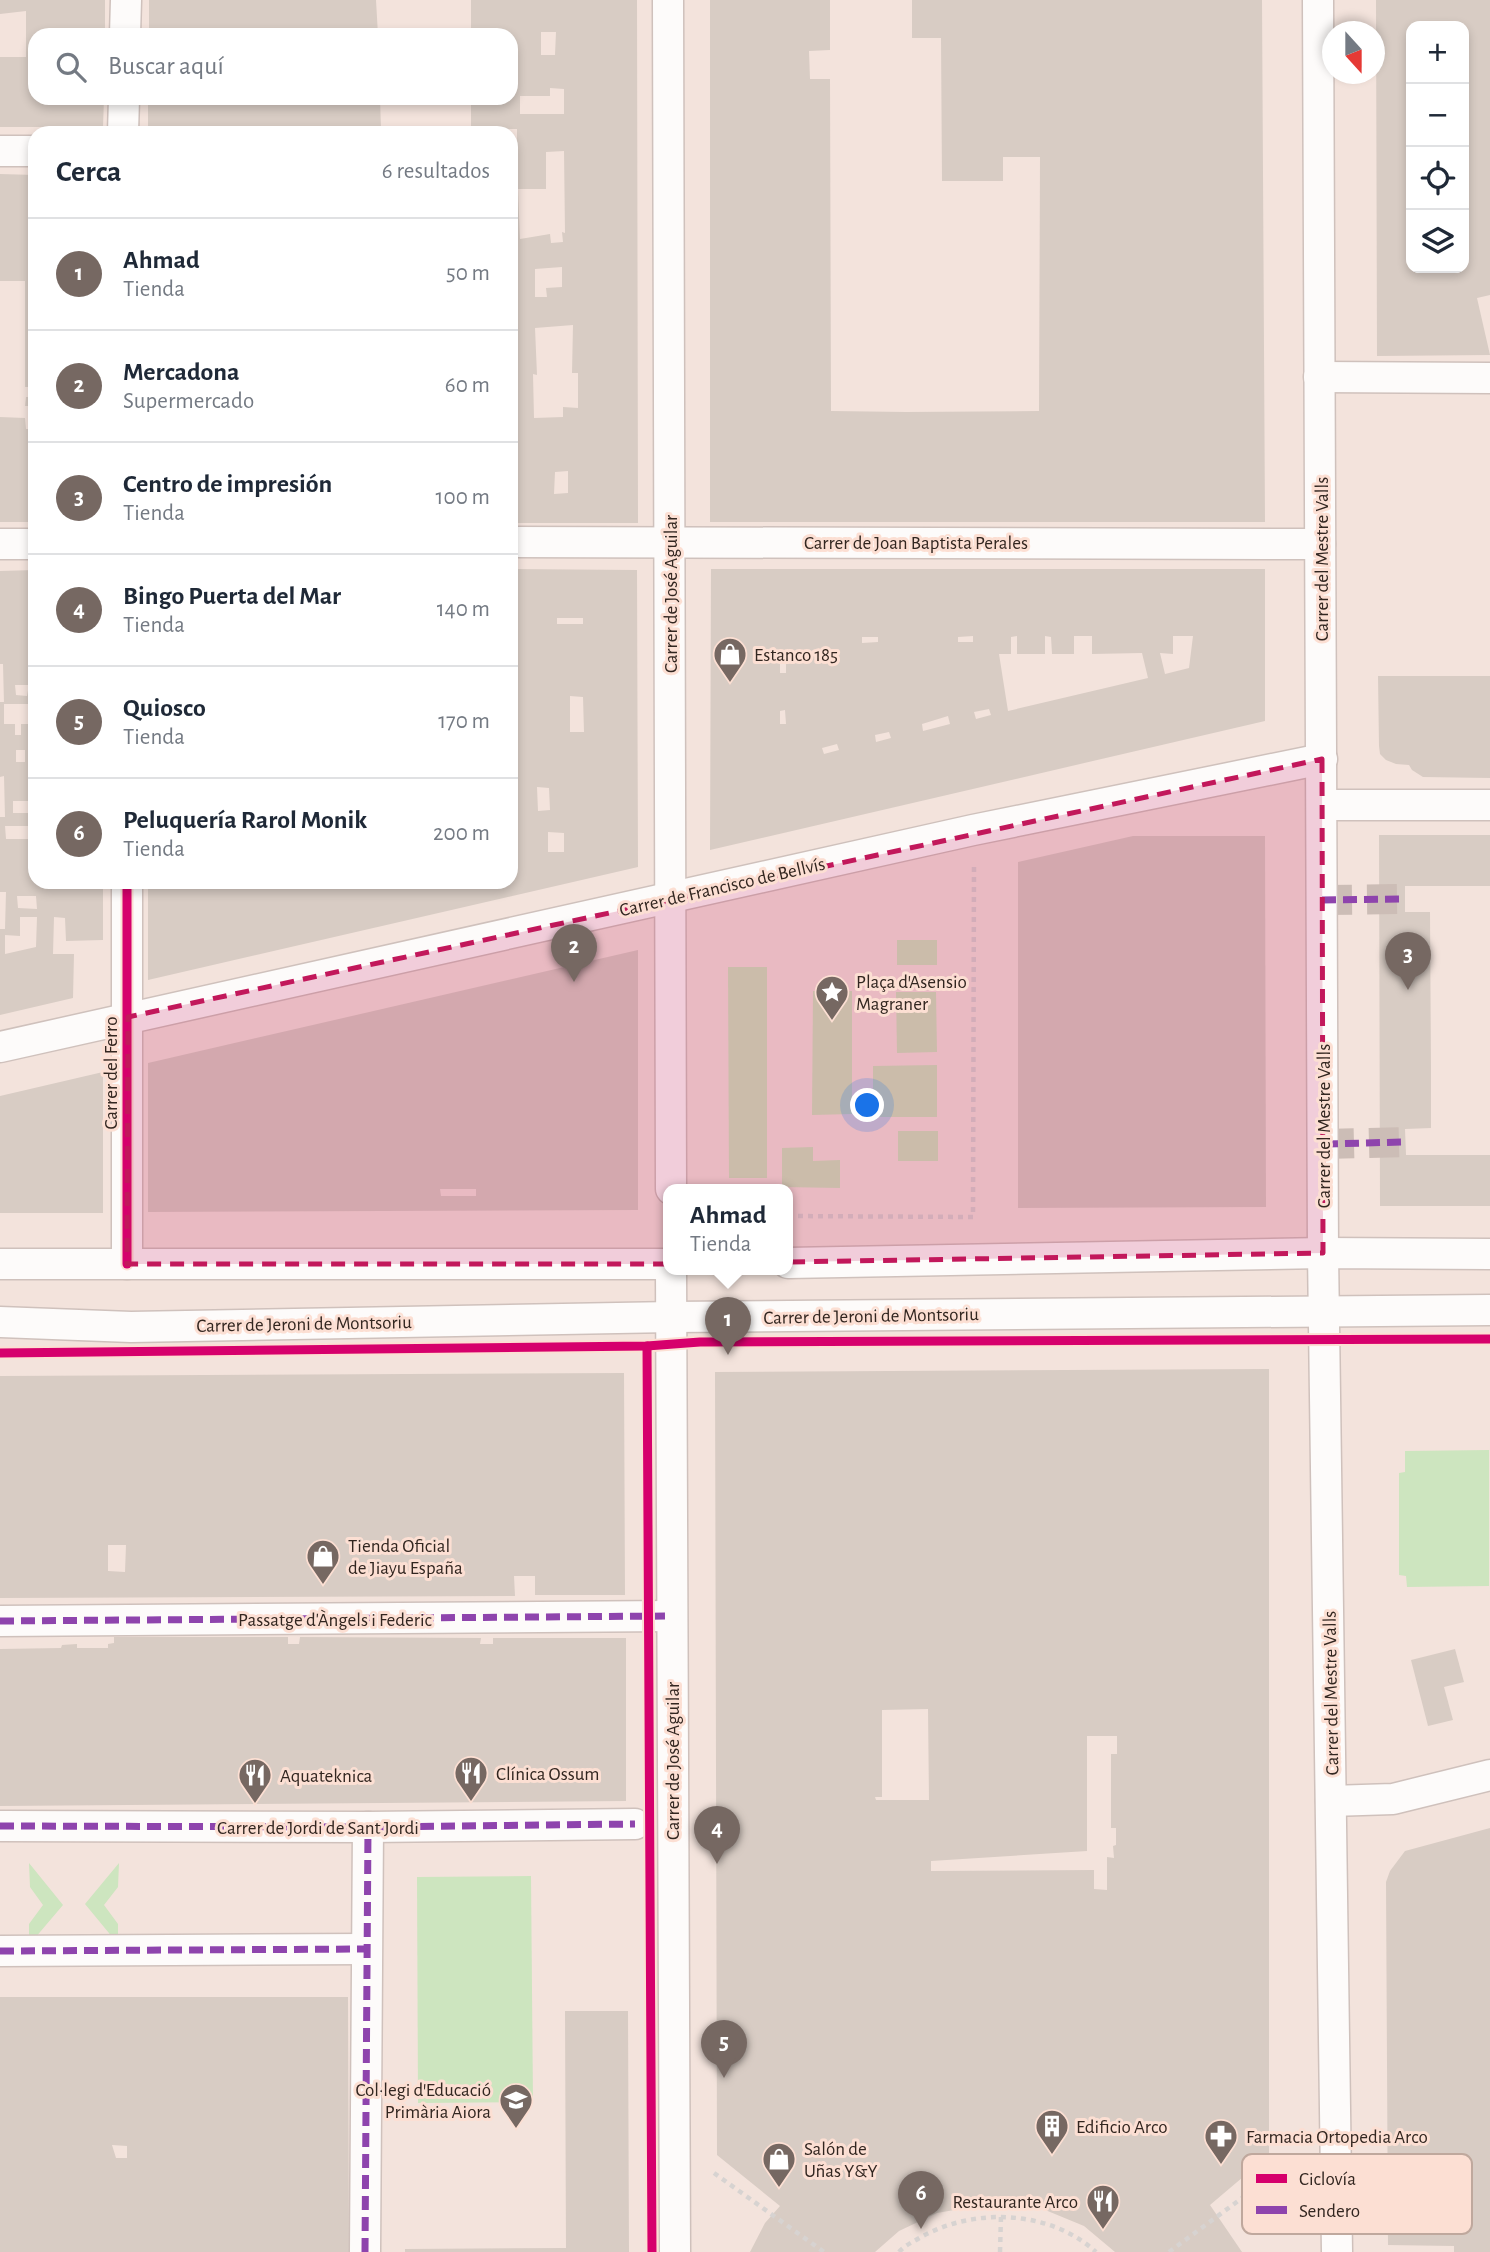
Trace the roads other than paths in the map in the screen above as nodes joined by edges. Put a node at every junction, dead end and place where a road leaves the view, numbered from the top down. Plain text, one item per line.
1 (126, 0) edge
2 (668, 0) edge
3 (1318, 0) edge
4 (125, 28) edge
5 (124, 105) edge
6 (123, 126) edge
7 (0, 151) edge
8 (28, 151) edge
9 (1319, 377) junction
10 (1490, 377) edge
11 (670, 541) junction
12 (518, 542) edge
13 (0, 544) edge
14 (28, 544) edge
15 (1320, 544) junction
16 (1322, 759) junction
17 (1322, 804) junction
18 (1490, 805) edge
19 (127, 889) edge
20 (671, 898) junction
21 (128, 1017) junction
22 (0, 1047) edge
23 (671, 1184) edge
24 (1323, 1253) junction
25 (1490, 1254) edge
26 (793, 1263) edge
27 (0, 1264) edge
28 (127, 1264) junction
29 (663, 1264) edge
30 (671, 1275) edge
31 (1490, 1310) edge
32 (1325, 1311) junction
33 (673, 1317) junction
34 (0, 1322) edge
35 (671, 1616) junction
36 (0, 1621) edge
37 (1490, 1775) edge
38 (1331, 1801) junction
39 (635, 1824) dead end
40 (0, 1826) edge
41 (368, 1828) junction
42 (366, 1949) junction
43 (0, 1951) edge
44 (1336, 2154) edge
45 (1337, 2234) edge
46 (365, 2252) edge
47 (675, 2252) edge
48 (1337, 2252) edge

1 - 4 street
2 - 11 street, Carrer de José Aguilar
3 - 9 street, Carrer del Mestre Valls
5 - 6 street
7 - 8 street
9 - 10 street
9 - 15 street, Carrer del Mestre Valls
11 - 12 street, Carrer de Joan Baptista Perales
11 - 15 street, Carrer de Joan Baptista Perales
11 - 20 street, Carrer de José Aguilar
13 - 14 street
15 - 16 street, Carrer del Mestre Valls
16 - 17 street, Carrer del Mestre Valls
16 - 20 street, Carrer de Francisco de Bellvís
17 - 18 street
17 - 24 street, Carrer del Mestre Valls
19 - 21 street, Carrer del Ferro
20 - 21 street, Carrer de Francisco de Bellvís
20 - 23 street, Carrer de José Aguilar
21 - 22 street, Carrer de Francisco de Bellvís
21 - 28 street, Carrer del Ferro
24 - 25 street
24 - 26 street
24 - 32 street, Carrer del Mestre Valls
27 - 28 street
28 - 29 street
30 - 33 street, Carrer de José Aguilar
31 - 32 street, Carrer de Jeroni de Montsoriu
32 - 33 street, Carrer de Jeroni de Montsoriu
32 - 38 street, Carrer del Mestre Valls
33 - 34 street, Carrer de Jeroni de Montsoriu
33 - 35 street, Carrer de José Aguilar
35 - 36 street, Passatge d'Àngels i Federic
35 - 47 street, Carrer de José Aguilar
37 - 38 street
38 - 44 street, Carrer del Mestre Valls
39 - 41 street, Carrer de Jordi de Sant Jordi
40 - 41 street, Carrer de Jordi de Sant Jordi
41 - 42 street
42 - 43 street
42 - 46 street
45 - 48 street, Carrer del Mestre Valls

